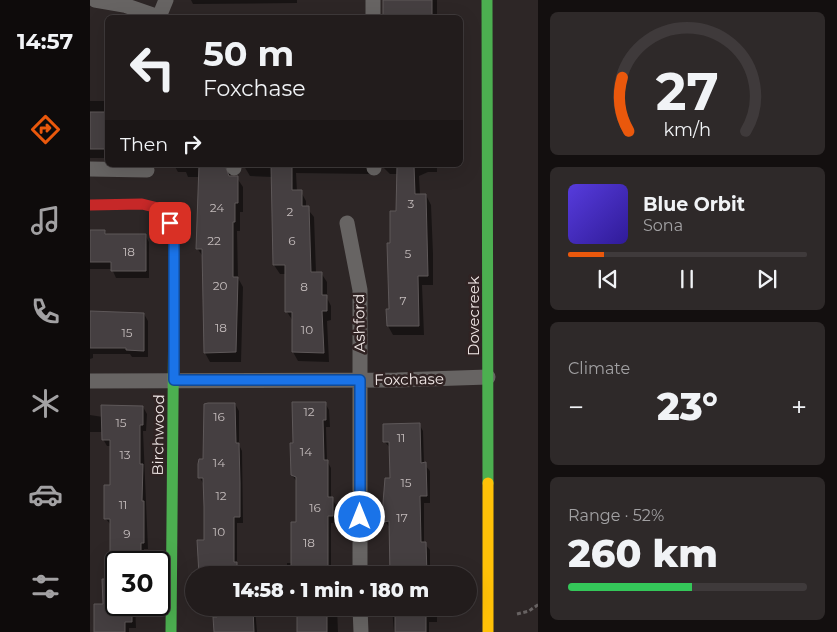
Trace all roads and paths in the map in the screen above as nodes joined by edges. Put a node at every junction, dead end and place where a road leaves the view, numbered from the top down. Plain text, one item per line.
1 (95, 0) edge
2 (166, 0) edge
3 (373, 0) edge
4 (487, 0) edge
5 (151, 15) edge
6 (160, 15) edge
7 (373, 15) edge
8 (90, 170) edge
9 (147, 170) dead end
10 (90, 205) edge
11 (347, 223) dead end
12 (488, 377) junction
13 (174, 380) junction
14 (360, 380) junction
15 (90, 381) edge
16 (360, 566) edge
17 (538, 604) edge
18 (517, 614) dead end
19 (360, 616) edge
20 (171, 632) edge
21 (361, 632) edge
22 (488, 632) edge

1 - 5 street
2 - 6 street
3 - 7 street
4 - 12 street, Dovecreek
8 - 9 street
10 - 13 street, Birchwood
11 - 14 street, Ashford
12 - 14 street, Foxchase
12 - 22 street, Dovecreek
13 - 14 street, Foxchase
13 - 15 street, Foxchase
13 - 20 street, Birchwood
14 - 16 street, Ashford
17 - 18 path
19 - 21 street

